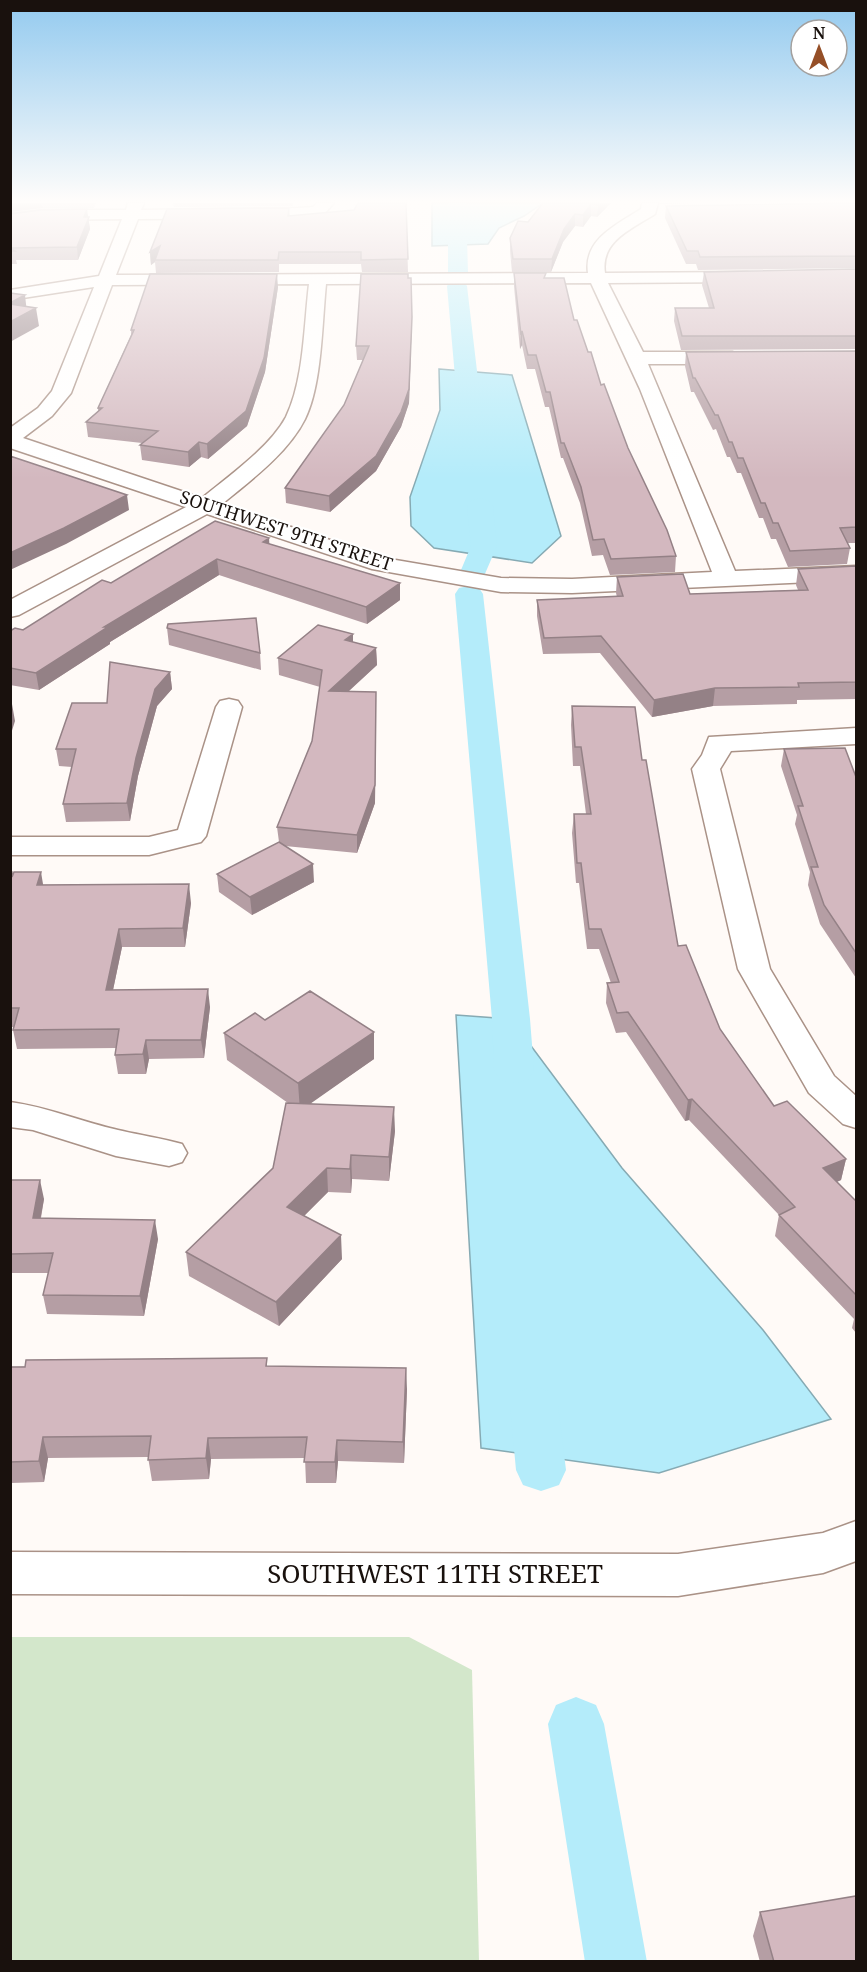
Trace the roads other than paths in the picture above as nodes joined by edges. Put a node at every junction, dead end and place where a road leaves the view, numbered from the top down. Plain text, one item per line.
1 (99, 295) edge
2 (316, 295) edge
3 (607, 295) edge
4 (752, 357) edge
5 (636, 358) junction
6 (10, 439) edge
7 (207, 505) junction
8 (856, 573) edge
9 (727, 580) junction
10 (10, 610) edge
11 (229, 706) dead end
12 (856, 736) edge
13 (10, 846) edge
14 (10, 1114) edge
15 (856, 1115) edge
16 (169, 1153) dead end
17 (856, 1541) edge
18 (10, 1573) edge

1 - 6 street
2 - 7 street
3 - 5 street
4 - 5 street
5 - 9 street
6 - 7 street, SOUTHWEST 9TH STREET
7 - 9 street, SOUTHWEST 9TH STREET
7 - 10 street
8 - 9 street, SOUTHWEST 9TH STREET
11 - 13 street
12 - 15 street
14 - 16 street
17 - 18 street, SOUTHWEST 11TH STREET

